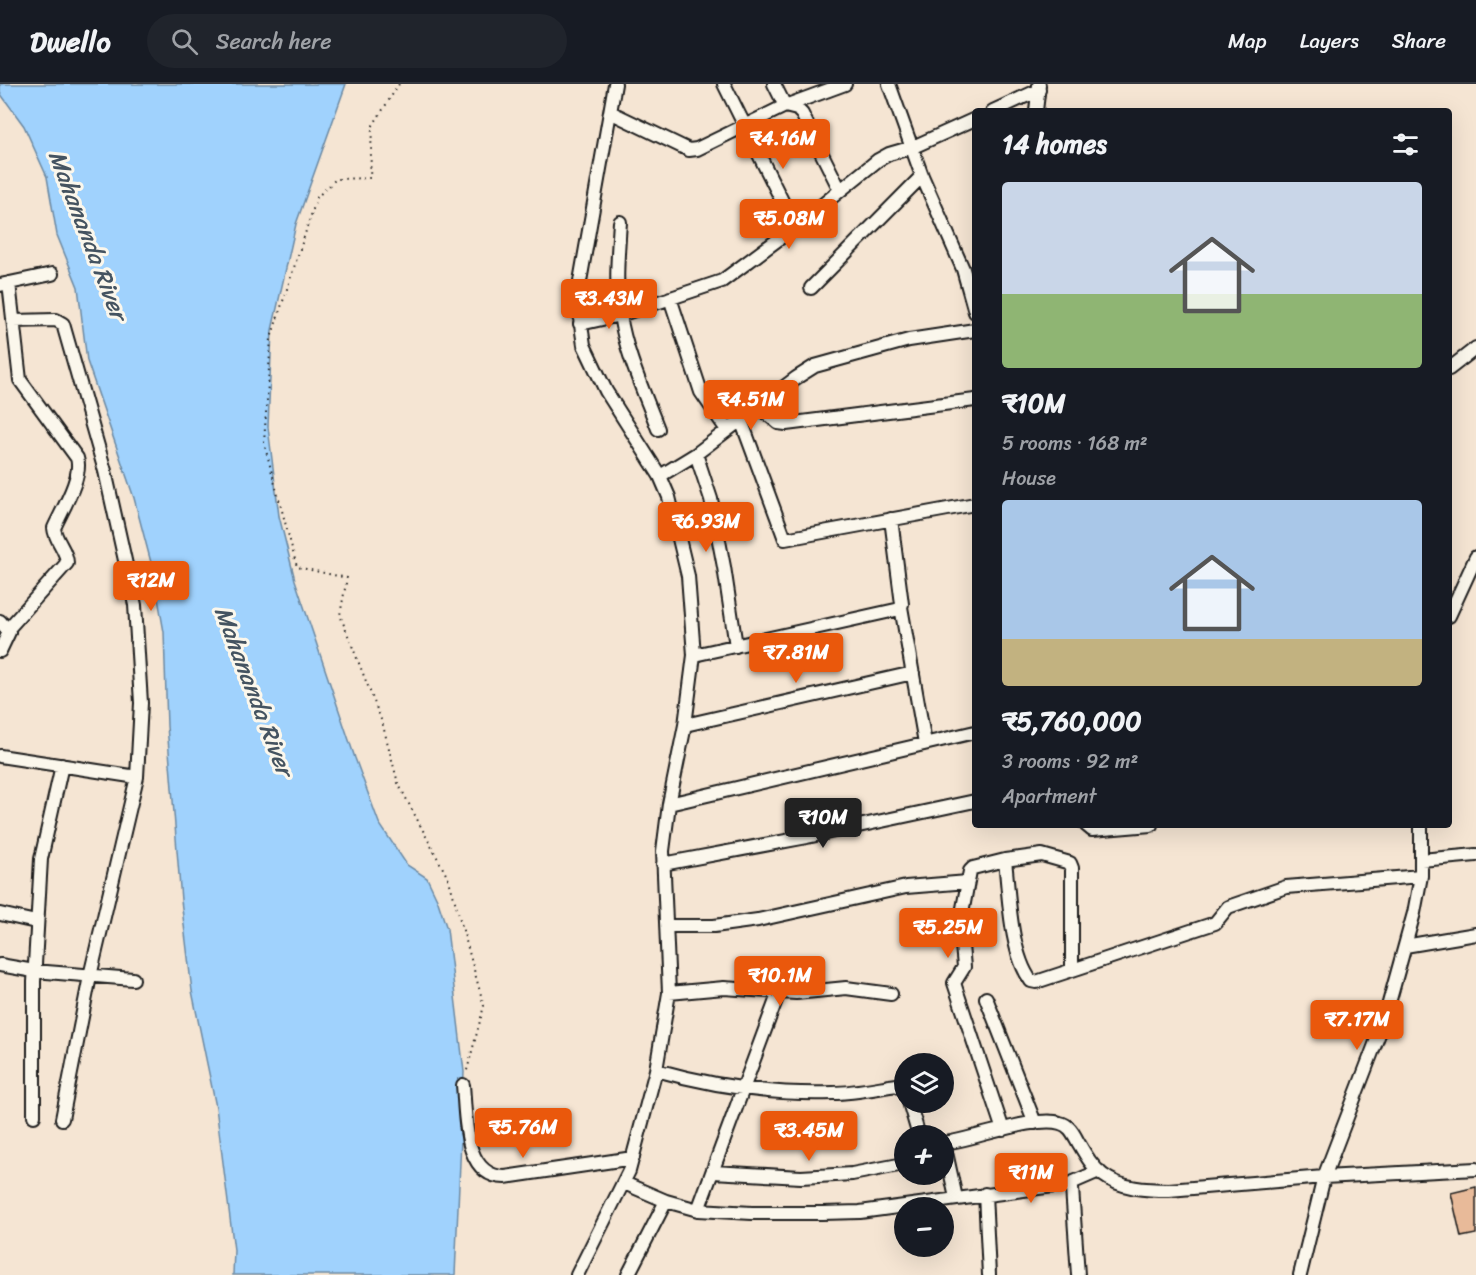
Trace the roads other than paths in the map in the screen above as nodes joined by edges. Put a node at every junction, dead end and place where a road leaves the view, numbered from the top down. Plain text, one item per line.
1 (615, 84) edge
2 (724, 84) edge
3 (774, 84) edge
4 (889, 84) edge
5 (839, 85) edge
6 (1039, 87) edge
7 (785, 106) junction
8 (999, 108) edge
9 (1036, 108) edge
10 (610, 112) junction
11 (972, 120) edge
12 (745, 126) junction
13 (913, 147) junction
14 (922, 176) junction
15 (840, 190) junction
16 (620, 222) dead end
17 (795, 227) junction
18 (52, 274) dead end
19 (4, 284) edge
20 (811, 288) dead end
21 (670, 298) junction
22 (972, 301) edge
23 (620, 315) junction
24 (13, 321) junction
25 (580, 324) junction
26 (972, 330) edge
27 (1476, 348) edge
28 (1452, 367) edge
29 (972, 400) edge
30 (758, 406) junction
31 (741, 420) junction
32 (658, 429) dead end
33 (728, 430) junction
34 (696, 454) junction
35 (660, 476) junction
36 (972, 505) edge
37 (891, 519) junction
38 (1476, 557) edge
39 (901, 607) junction
40 (1452, 609) edge
41 (4, 625) edge
42 (736, 646) junction
43 (0, 651) edge
44 (694, 655) junction
45 (913, 674) junction
46 (685, 725) junction
47 (972, 733) edge
48 (925, 743) junction
49 (0, 756) edge
50 (62, 765) junction
51 (136, 777) junction
52 (972, 802) edge
53 (669, 804) junction
54 (1090, 828) edge
55 (1116, 828) edge
56 (1421, 828) edge
57 (1476, 855) edge
58 (1005, 860) junction
59 (1421, 860) junction
60 (663, 864) junction
61 (1421, 876) junction
62 (968, 882) junction
63 (0, 914) edge
64 (36, 922) junction
65 (667, 926) junction
66 (1476, 934) edge
67 (1405, 946) junction
68 (0, 966) edge
69 (1072, 969) junction
70 (34, 971) junction
71 (90, 976) junction
72 (133, 979) dead end
73 (779, 992) junction
74 (669, 993) junction
75 (891, 994) dead end
76 (986, 998) dead end
77 (656, 1070) junction
78 (463, 1085) road end
79 (894, 1085) edge
80 (744, 1088) junction
81 (34, 1116) dead end
82 (62, 1119) dead end
83 (1035, 1123) junction
84 (1003, 1130) junction
85 (954, 1141) edge
86 (633, 1158) junction
87 (894, 1166) edge
88 (1476, 1169) edge
89 (713, 1172) junction
90 (1099, 1172) junction
91 (1324, 1177) junction
92 (624, 1183) junction
93 (1069, 1184) junction
94 (953, 1185) edge
95 (985, 1194) junction
96 (956, 1198) junction
97 (666, 1201) junction
98 (698, 1210) junction
99 (577, 1275) edge
100 (628, 1275) edge
101 (989, 1275) edge
102 (1078, 1275) edge
103 (1300, 1275) edge

1 - 10 street
2 - 12 street
3 - 7 street
4 - 13 street
5 - 7 street
6 - 8 street
6 - 9 street
7 - 12 street
7 - 15 street
10 - 12 street
10 - 25 street
11 - 13 street
12 - 17 street
13 - 14 street
13 - 15 street
14 - 20 street
14 - 22 street
15 - 17 street
16 - 23 street
17 - 21 street
18 - 19 street
19 - 24 street
21 - 23 street
21 - 33 street
23 - 25 street
23 - 32 street
24 - 41 street
24 - 51 street
25 - 35 street
26 - 30 street
27 - 28 street
29 - 30 street
30 - 31 street
31 - 33 street
31 - 37 street
33 - 34 street
34 - 35 street
34 - 42 street
35 - 44 street
36 - 37 street
37 - 39 street
38 - 40 street
39 - 42 street
39 - 45 street
41 - 43 street
42 - 44 street
44 - 46 street
45 - 46 street
45 - 48 street
46 - 53 street
47 - 48 street
48 - 53 street
49 - 50 street
50 - 51 street
50 - 64 street
51 - 71 street
52 - 60 street
53 - 60 street
54 - 55 street
56 - 59 street
57 - 59 street
58 - 62 street
58 - 69 street
58 - 69 street
59 - 61 street
60 - 65 street
61 - 67 street
61 - 69 street
62 - 65 street
62 - 84 street
63 - 64 street
64 - 70 street
65 - 74 street
66 - 67 street
67 - 91 street
68 - 70 street
70 - 71 street
70 - 81 street
71 - 72 street
71 - 82 street
73 - 74 street
73 - 75 street
73 - 80 street
74 - 77 street
76 - 83 street
77 - 80 street
77 - 86 street
78 - 86 street
79 - 80 street
80 - 89 street
83 - 84 street
83 - 90 street
84 - 85 street
86 - 92 street
87 - 89 street
88 - 91 street
89 - 98 street
90 - 91 street
90 - 93 street
91 - 103 street
92 - 97 street
92 - 99 street
93 - 95 street
93 - 102 street
94 - 96 street
95 - 96 street
95 - 101 street
96 - 98 street
97 - 98 street
97 - 100 street

